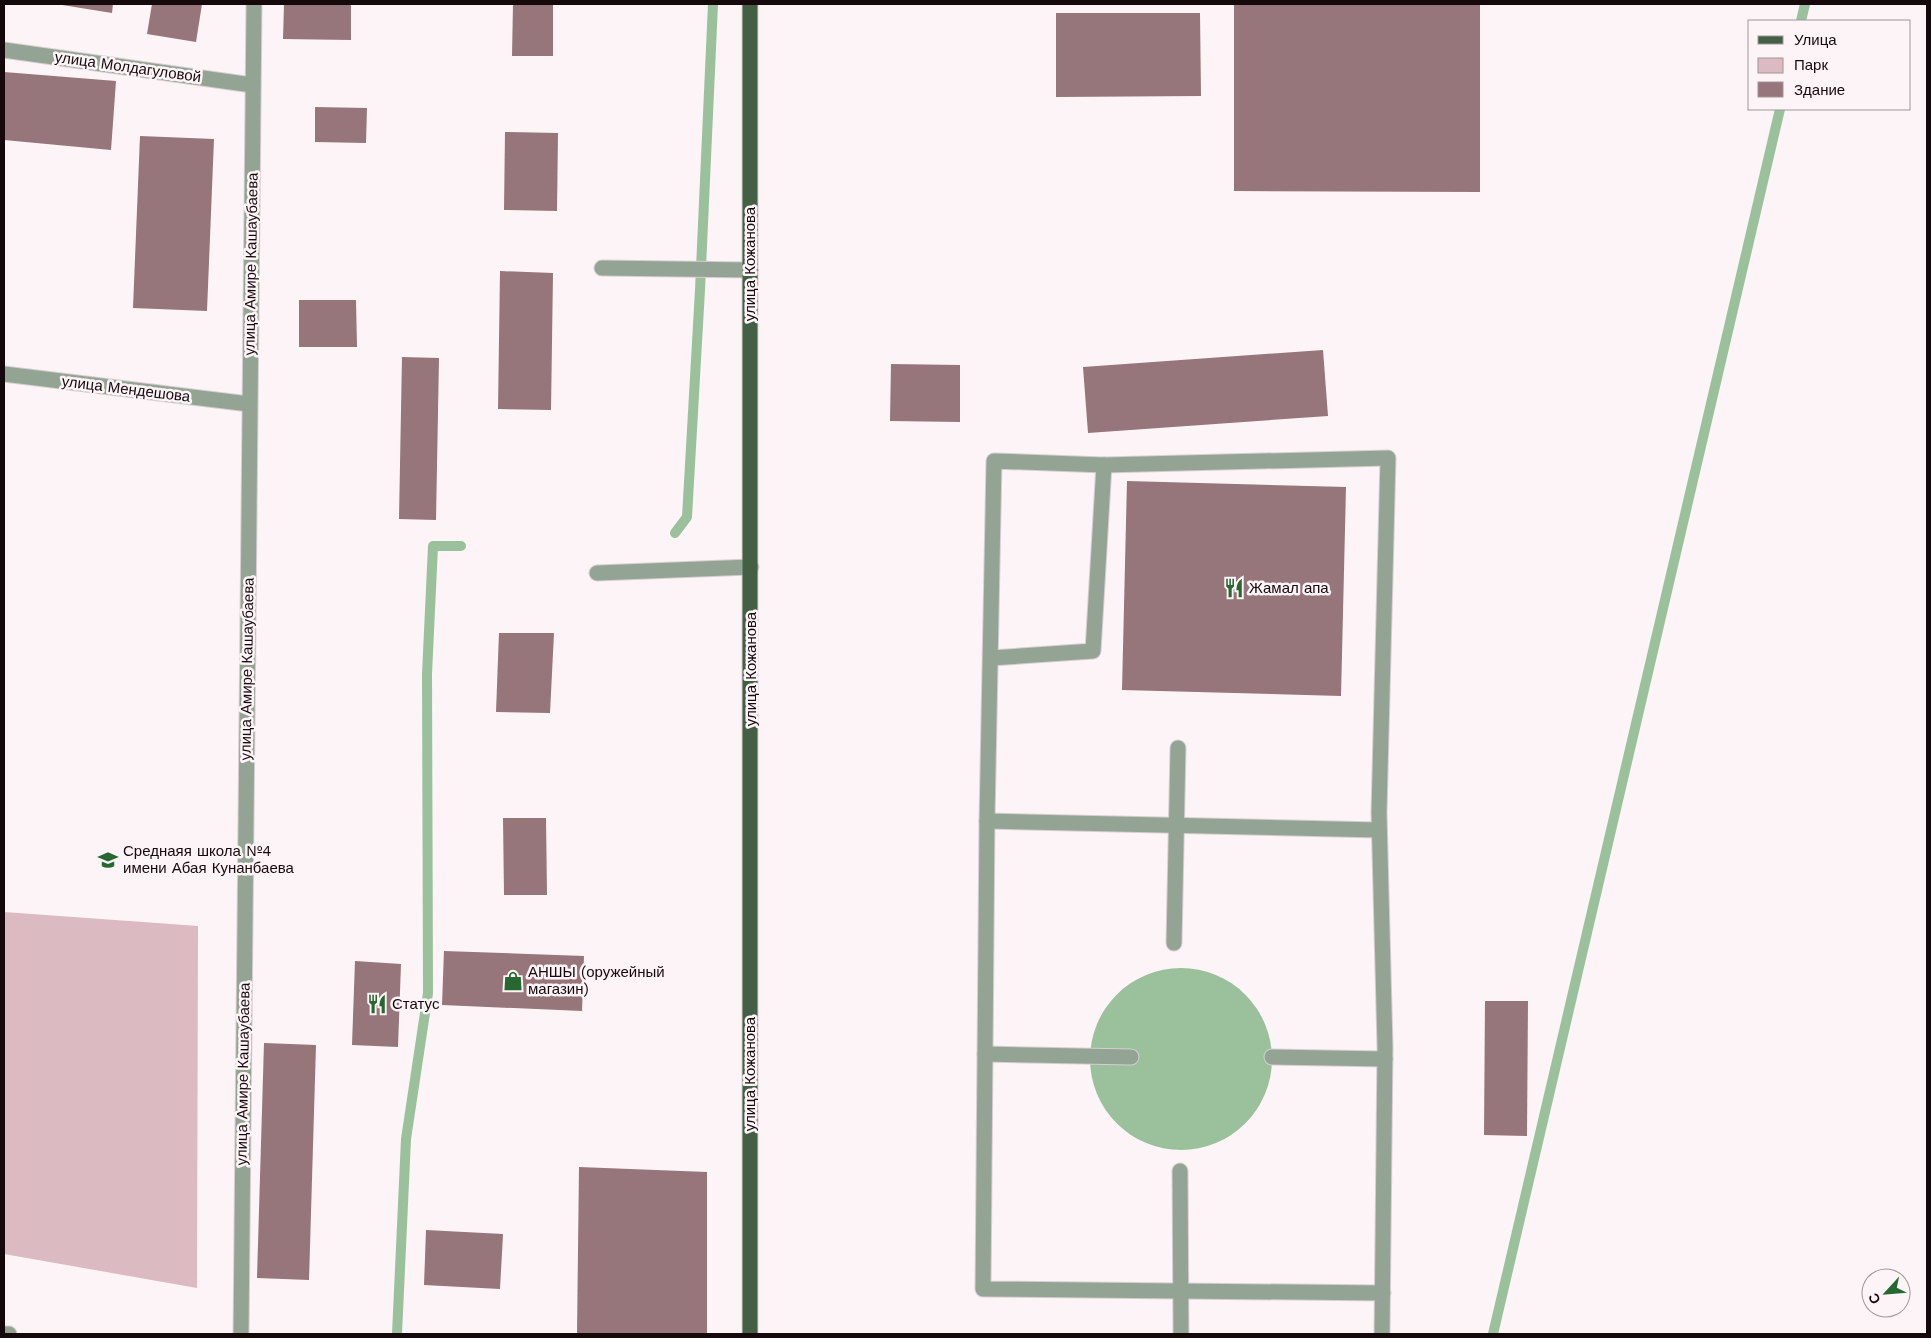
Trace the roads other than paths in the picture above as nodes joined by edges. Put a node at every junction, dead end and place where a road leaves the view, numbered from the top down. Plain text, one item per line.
1 (254, 4) edge
2 (750, 4) edge
3 (4, 50) edge
4 (252, 85) junction
5 (602, 268) dead end
6 (750, 270) junction
7 (4, 374) edge
8 (249, 404) junction
9 (1104, 465) junction
10 (751, 567) junction
11 (597, 572) dead end
12 (991, 658) junction
13 (1178, 748) dead end
14 (987, 821) junction
15 (1176, 826) junction
16 (1379, 830) junction
17 (1174, 943) dead end
18 (985, 1054) junction
19 (1131, 1057) dead end
20 (1272, 1057) dead end
21 (1385, 1059) junction
22 (1180, 1171) dead end
23 (1180, 1291) junction
24 (1383, 1293) junction
25 (4, 1334) edge
26 (9, 1334) edge
27 (241, 1334) edge
28 (750, 1334) edge
29 (1180, 1334) edge
30 (1382, 1334) edge

1 - 4 street, улица Амире Кашаубаева
2 - 6 main road, улица Кожанова
3 - 4 street, улица Молдагуловой
4 - 8 street, улица Амире Кашаубаева
5 - 6 street
6 - 10 main road, улица Кожанова
7 - 8 street, улица Мендешова
8 - 27 street, улица Амире Кашаубаева
9 - 12 street
9 - 12 street
9 - 16 street
10 - 11 street
10 - 28 main road, улица Кожанова
12 - 14 street
13 - 15 street
14 - 15 street
14 - 18 street
15 - 16 street
15 - 17 street
16 - 21 street
18 - 19 street
18 - 23 street
20 - 21 street
21 - 24 street
22 - 23 street
23 - 24 street
23 - 29 street
24 - 30 street
25 - 26 street

